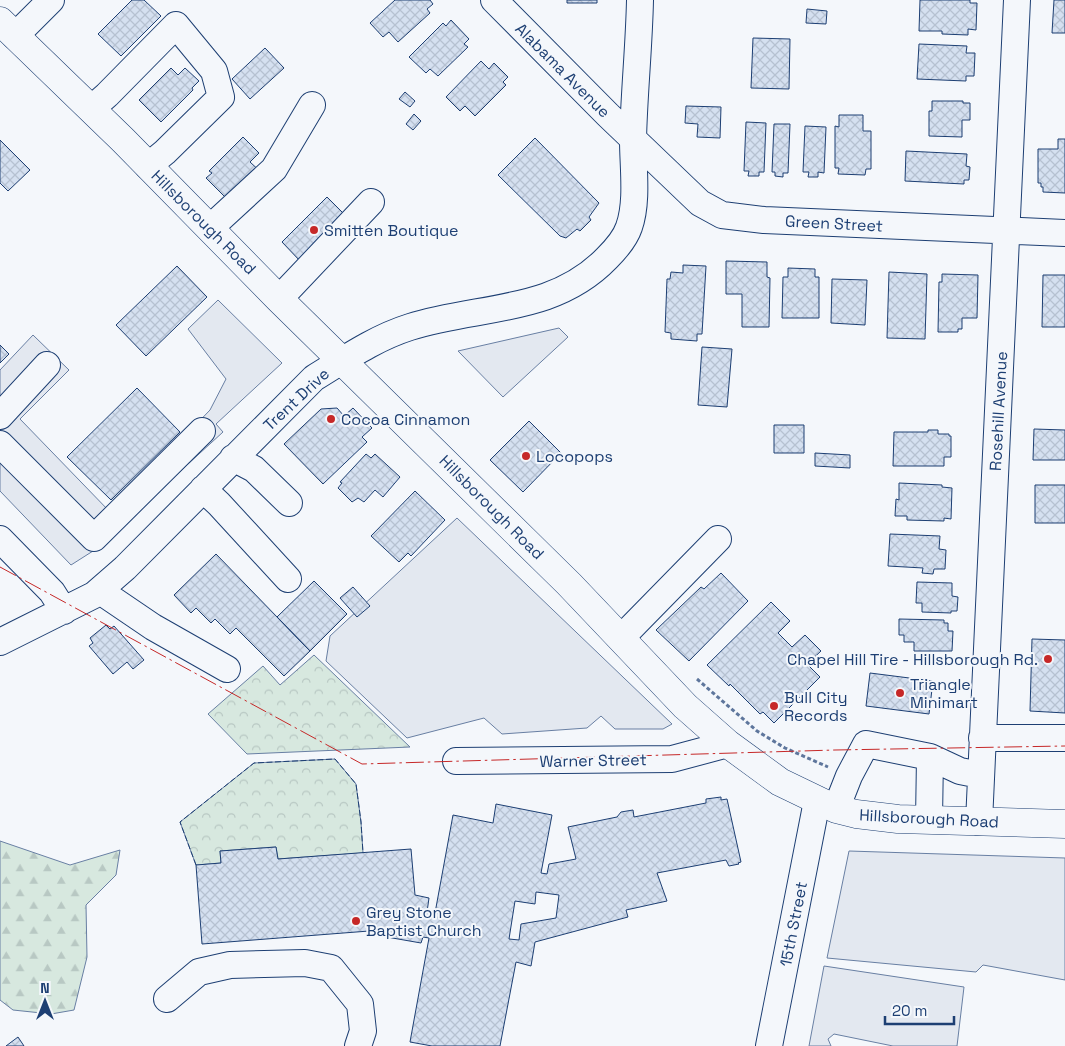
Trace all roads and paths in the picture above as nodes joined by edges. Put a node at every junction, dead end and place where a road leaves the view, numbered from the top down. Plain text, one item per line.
1 (51, 0) edge
2 (494, 0) edge
3 (640, 0) edge
4 (1018, 0) edge
5 (8, 29) edge
6 (312, 105) dead end
7 (91, 109) junction
8 (633, 139) junction
9 (148, 166) junction
10 (371, 202) dead end
11 (210, 228) junction
12 (1007, 230) junction
13 (1065, 233) edge
14 (279, 299) junction
15 (342, 359) junction
16 (47, 365) dead end
17 (0, 416) edge
18 (202, 431) dead end
19 (0, 444) edge
20 (233, 458) junction
21 (203, 489) junction
22 (289, 503) dead end
23 (94, 538) junction
24 (0, 539) edge
25 (718, 539) dead end
26 (125, 568) junction
27 (288, 580) dead end
28 (100, 591) junction
29 (64, 611) junction
30 (621, 638) junction
31 (0, 642) edge
32 (227, 669) dead end
33 (982, 738) junction
34 (1065, 738) edge
35 (728, 744) junction
36 (930, 757) junction
37 (456, 761) dead end
38 (980, 776) junction
39 (827, 805) junction
40 (929, 820) junction
41 (979, 822) junction
42 (1065, 824) edge
43 (167, 999) dead end
44 (358, 1046) edge
45 (769, 1046) edge

1 - 5 street
2 - 8 street, Alabama Avenue
3 - 8 street, Trent Drive
4 - 12 street, Rosehill Avenue
5 - 7 main road, Hillsborough Road
6 - 11 street
7 - 9 main road, Hillsborough Road
7 - 9 street
8 - 12 street, Green Street
8 - 15 street, Trent Drive
9 - 11 main road, Hillsborough Road
10 - 14 street
11 - 14 main road, Hillsborough Road
12 - 13 street, Green Street
12 - 33 street, Rosehill Avenue
14 - 15 main road, Hillsborough Road
15 - 20 street, Trent Drive
15 - 30 main road, Hillsborough Road
16 - 17 street
18 - 23 street
19 - 23 street
20 - 21 street, Trent Drive
20 - 22 street
21 - 26 street, Trent Drive
21 - 27 street
23 - 26 street
24 - 29 street
25 - 30 street
26 - 28 street, Trent Drive
28 - 29 street, Trent Drive
28 - 32 street
29 - 31 street, Trent Drive
30 - 35 main road, Hillsborough Road
33 - 34 street
33 - 38 street, Rosehill Avenue
35 - 37 street, Warner Street
35 - 39 main road, Hillsborough Road
36 - 38 street
36 - 39 street, 15th Street
36 - 40 street
38 - 41 street, Rosehill Avenue
39 - 40 main road, Hillsborough Road
39 - 45 street, 15th Street
40 - 41 main road, Hillsborough Road
41 - 42 main road, Hillsborough Road
43 - 44 street

